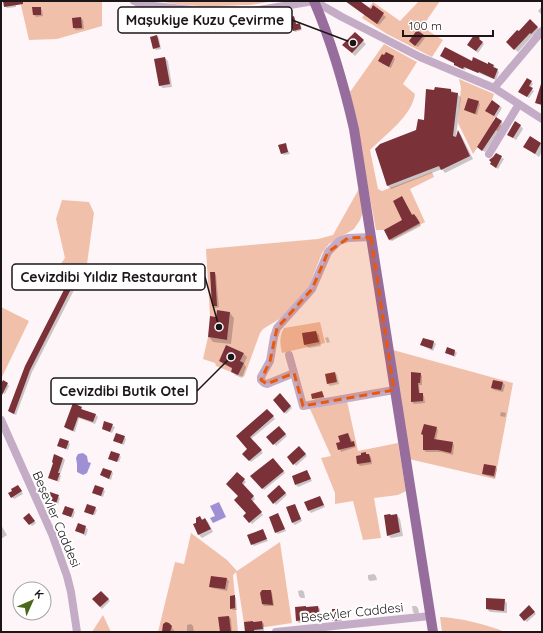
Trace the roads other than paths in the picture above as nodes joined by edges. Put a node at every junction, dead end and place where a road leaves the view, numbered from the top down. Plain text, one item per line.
1 (134, 1) edge
2 (314, 1) edge
3 (542, 31) edge
4 (494, 88) junction
5 (519, 104) junction
6 (542, 119) edge
7 (489, 154) dead end
8 (371, 238) junction
9 (289, 355) dead end
10 (294, 373) junction
11 (394, 390) junction
12 (1, 420) edge
13 (430, 616) junction
14 (77, 632) edge
15 (276, 632) edge
16 (433, 632) edge

1 - 2 street
2 - 4 street
2 - 8 main road
3 - 4 street
4 - 5 street
5 - 6 street
5 - 7 street
8 - 10 street
8 - 11 main road
9 - 10 street
10 - 11 street
11 - 13 main road
12 - 14 street, Beşevler Caddesi
13 - 15 street, Beşevler Caddesi
13 - 16 main road

